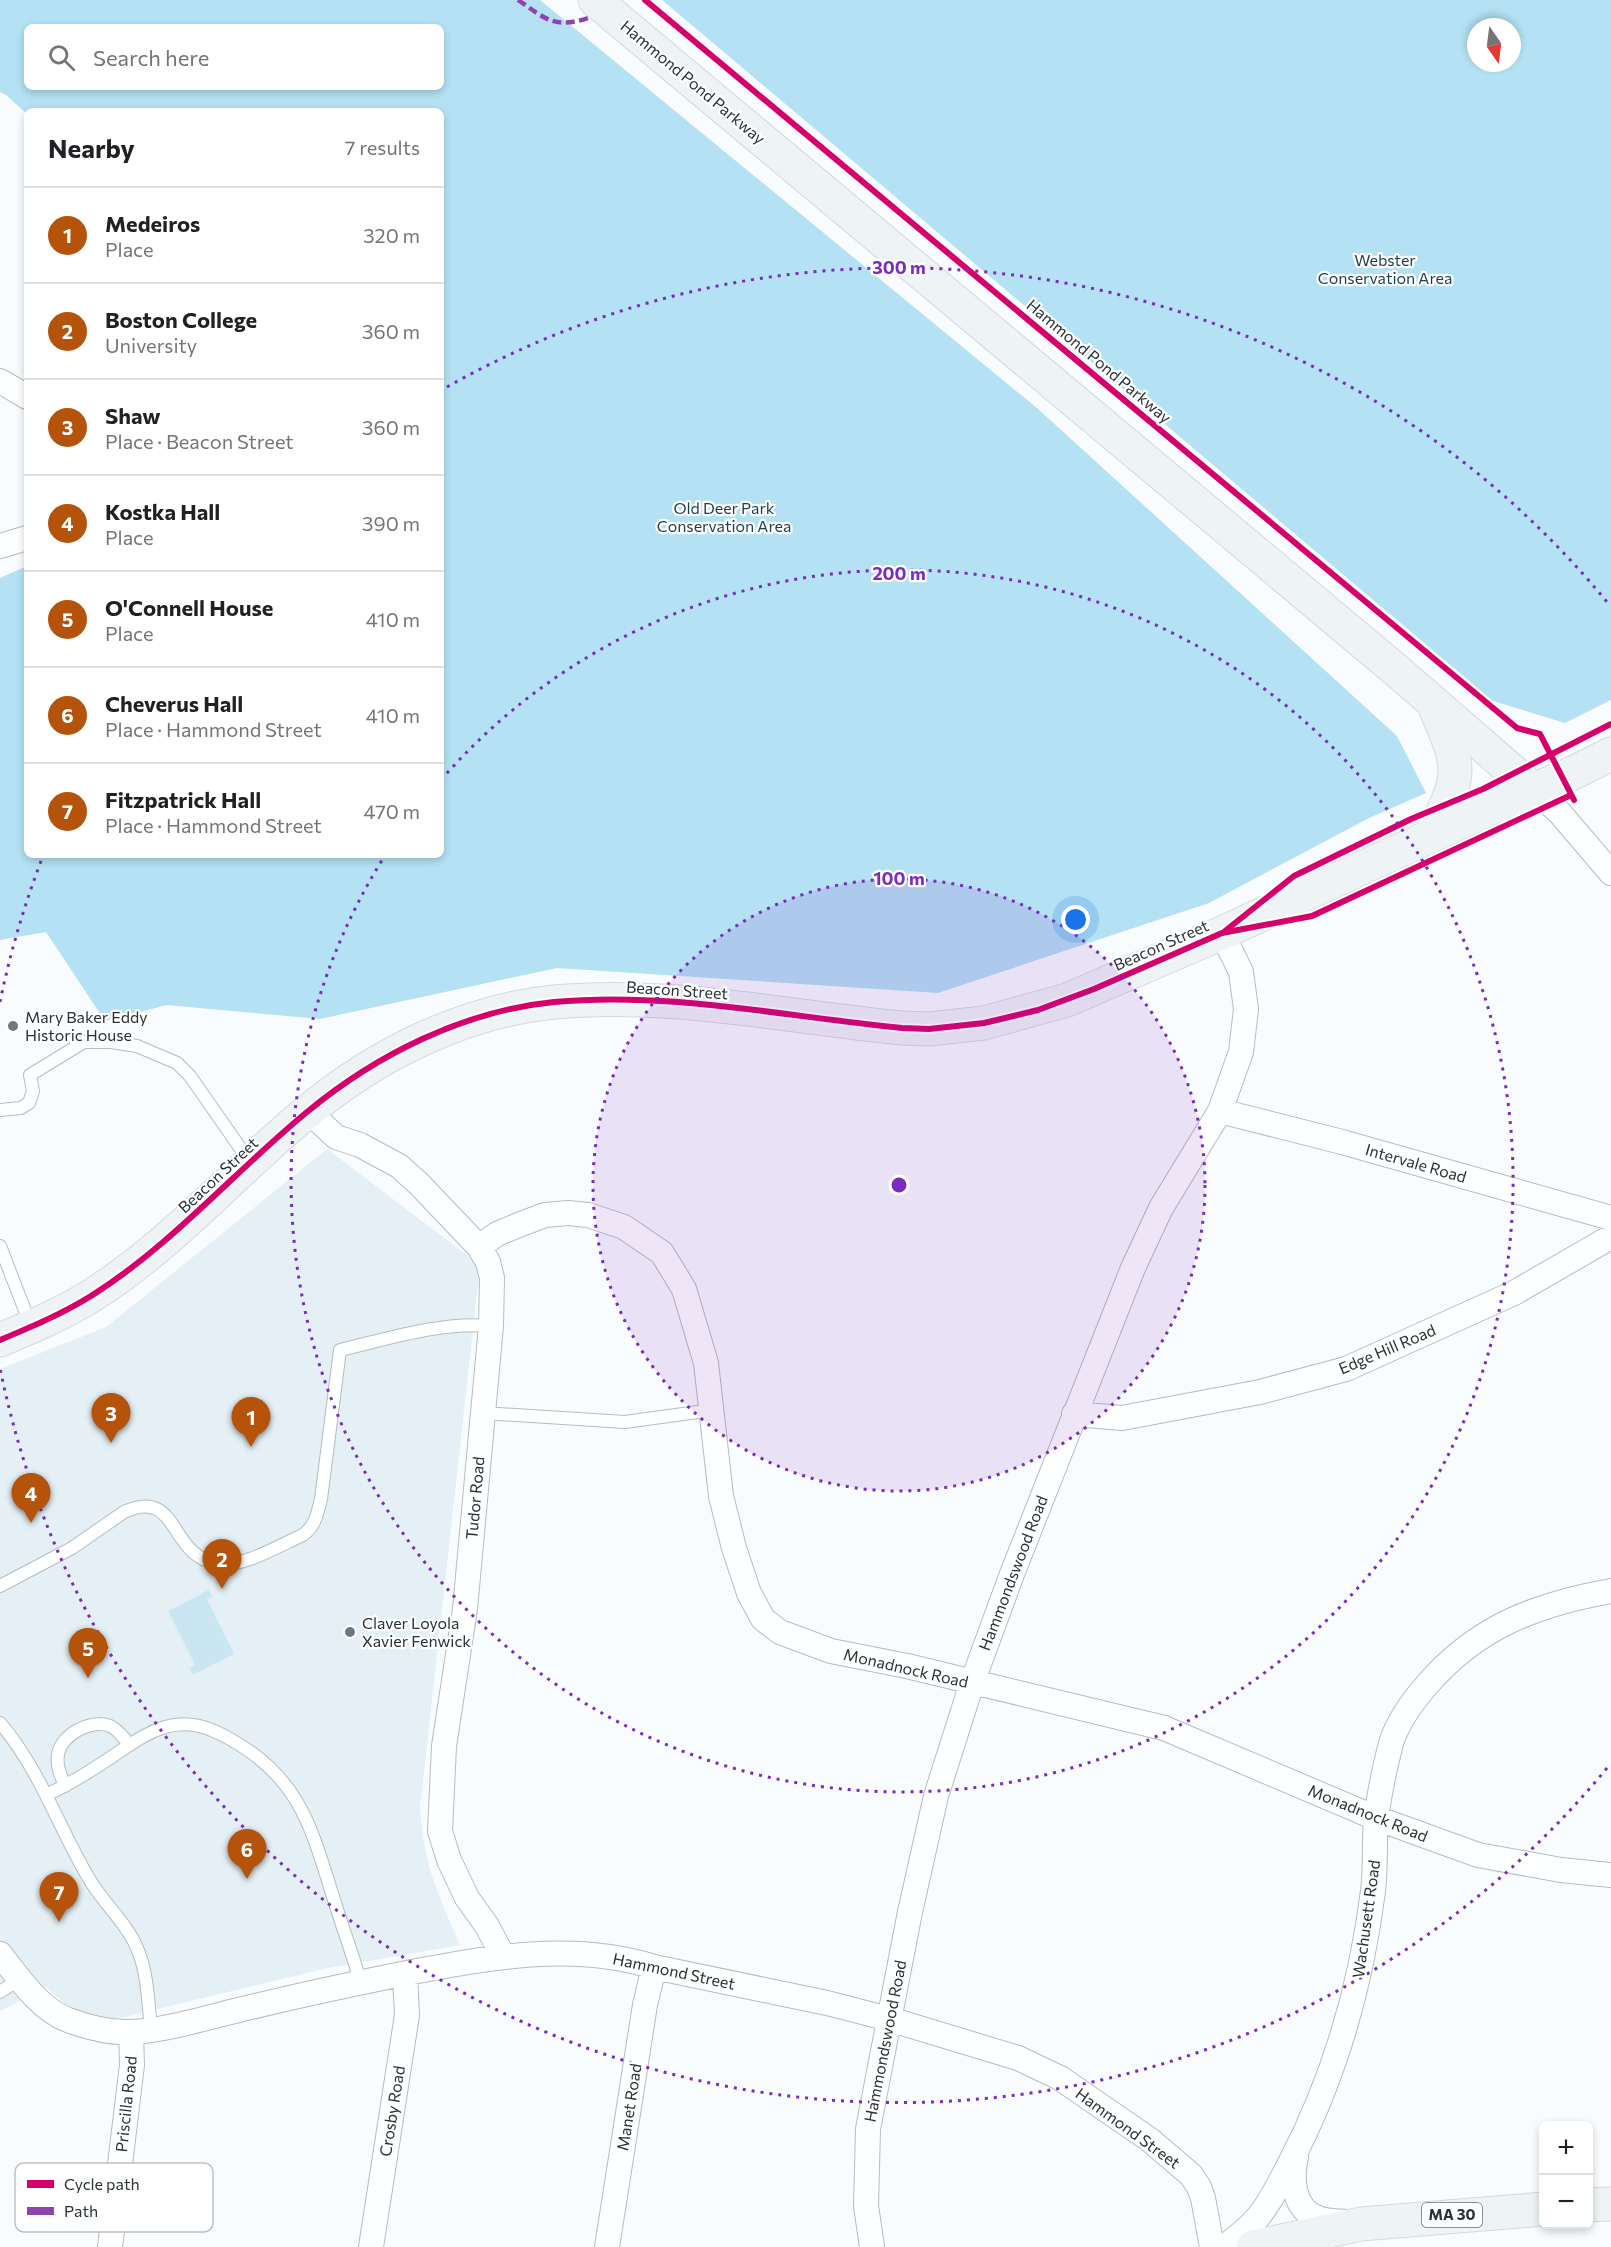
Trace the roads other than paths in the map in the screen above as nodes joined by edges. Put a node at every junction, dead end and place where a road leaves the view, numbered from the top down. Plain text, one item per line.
1 (595, 0) edge
2 (0, 381) edge
3 (24, 395) edge
4 (24, 539) edge
5 (0, 546) edge
6 (1433, 702) junction
7 (1611, 754) edge
8 (1534, 790) junction
9 (1430, 837) junction
10 (1611, 873) edge
11 (1222, 933) junction
12 (0, 1110) edge
13 (308, 1111) junction
14 (1220, 1111) junction
15 (250, 1163) junction
16 (1611, 1218) edge
17 (1611, 1237) edge
18 (0, 1246) edge
19 (479, 1247) junction
20 (491, 1326) junction
21 (31, 1327) junction
22 (0, 1340) edge
23 (712, 1410) junction
24 (483, 1413) junction
25 (1074, 1414) junction
26 (0, 1587) edge
27 (1611, 1591) edge
28 (972, 1683) junction
29 (0, 1723) edge
30 (130, 1745) junction
31 (65, 1786) junction
32 (46, 1795) junction
33 (1376, 1818) junction
34 (1611, 1875) edge
35 (0, 1954) edge
36 (503, 1956) junction
37 (654, 1967) junction
38 (405, 1974) junction
39 (360, 1982) junction
40 (10, 1985) edge
41 (889, 2019) junction
42 (141, 2031) junction
43 (1297, 2149) junction
44 (120, 2163) edge
45 (1611, 2204) edge
46 (1593, 2205) edge
47 (1539, 2208) edge
48 (1397, 2220) junction
49 (112, 2232) edge
50 (110, 2247) edge
51 (371, 2247) edge
52 (606, 2247) edge
53 (872, 2247) edge
54 (1212, 2247) edge
55 (1224, 2247) edge
56 (1253, 2247) edge

1 - 6 main road, Hammond Pond Parkway
2 - 3 street
4 - 5 street
6 - 8 main road, Hammond Pond Parkway
6 - 9 main road
7 - 8 main road, Beacon Street
8 - 9 main road, Beacon Street
8 - 10 street
9 - 11 main road, Beacon Street
11 - 13 main road, Beacon Street
11 - 14 street, Hammondswood Road
12 - 15 lane
13 - 15 main road, Beacon Street
13 - 19 street, Tudor Road
14 - 16 street, Intervale Road
14 - 25 street, Hammondswood Road
15 - 21 main road, Beacon Street
17 - 25 street, Edge Hill Road
18 - 21 lane
19 - 20 street, Tudor Road
19 - 23 street, Monadnock Road
20 - 24 street, Tudor Road
20 - 26 lane
21 - 22 main road, Beacon Street
23 - 24 lane
23 - 28 street, Monadnock Road
24 - 36 street, Tudor Road
25 - 28 street, Hammondswood Road
27 - 33 street, Wachusett Road
28 - 33 street, Monadnock Road
28 - 41 street, Hammondswood Road
29 - 32 lane
30 - 31 lane
30 - 31 lane
30 - 39 lane
31 - 32 lane
32 - 42 lane
33 - 34 street, Monadnock Road
33 - 43 street, Wachusett Road
35 - 40 street, Hammond Street
36 - 37 street, Hammond Street
36 - 38 street, Hammond Street
37 - 41 street, Hammond Street
37 - 52 street, Manet Road
38 - 39 street, Hammond Street
38 - 51 street, Crosby Road
39 - 42 street, Hammond Street
40 - 42 street, Hammond Street
41 - 53 street, Hammondswood Road
41 - 54 street, Hammond Street
42 - 44 street, Priscilla Road
43 - 48 street, Wachusett Road
43 - 55 street, Wachusett Road
45 - 46 main road
47 - 48 main road, MA 30
48 - 56 main road, MA 30
49 - 50 street, Priscilla Road

